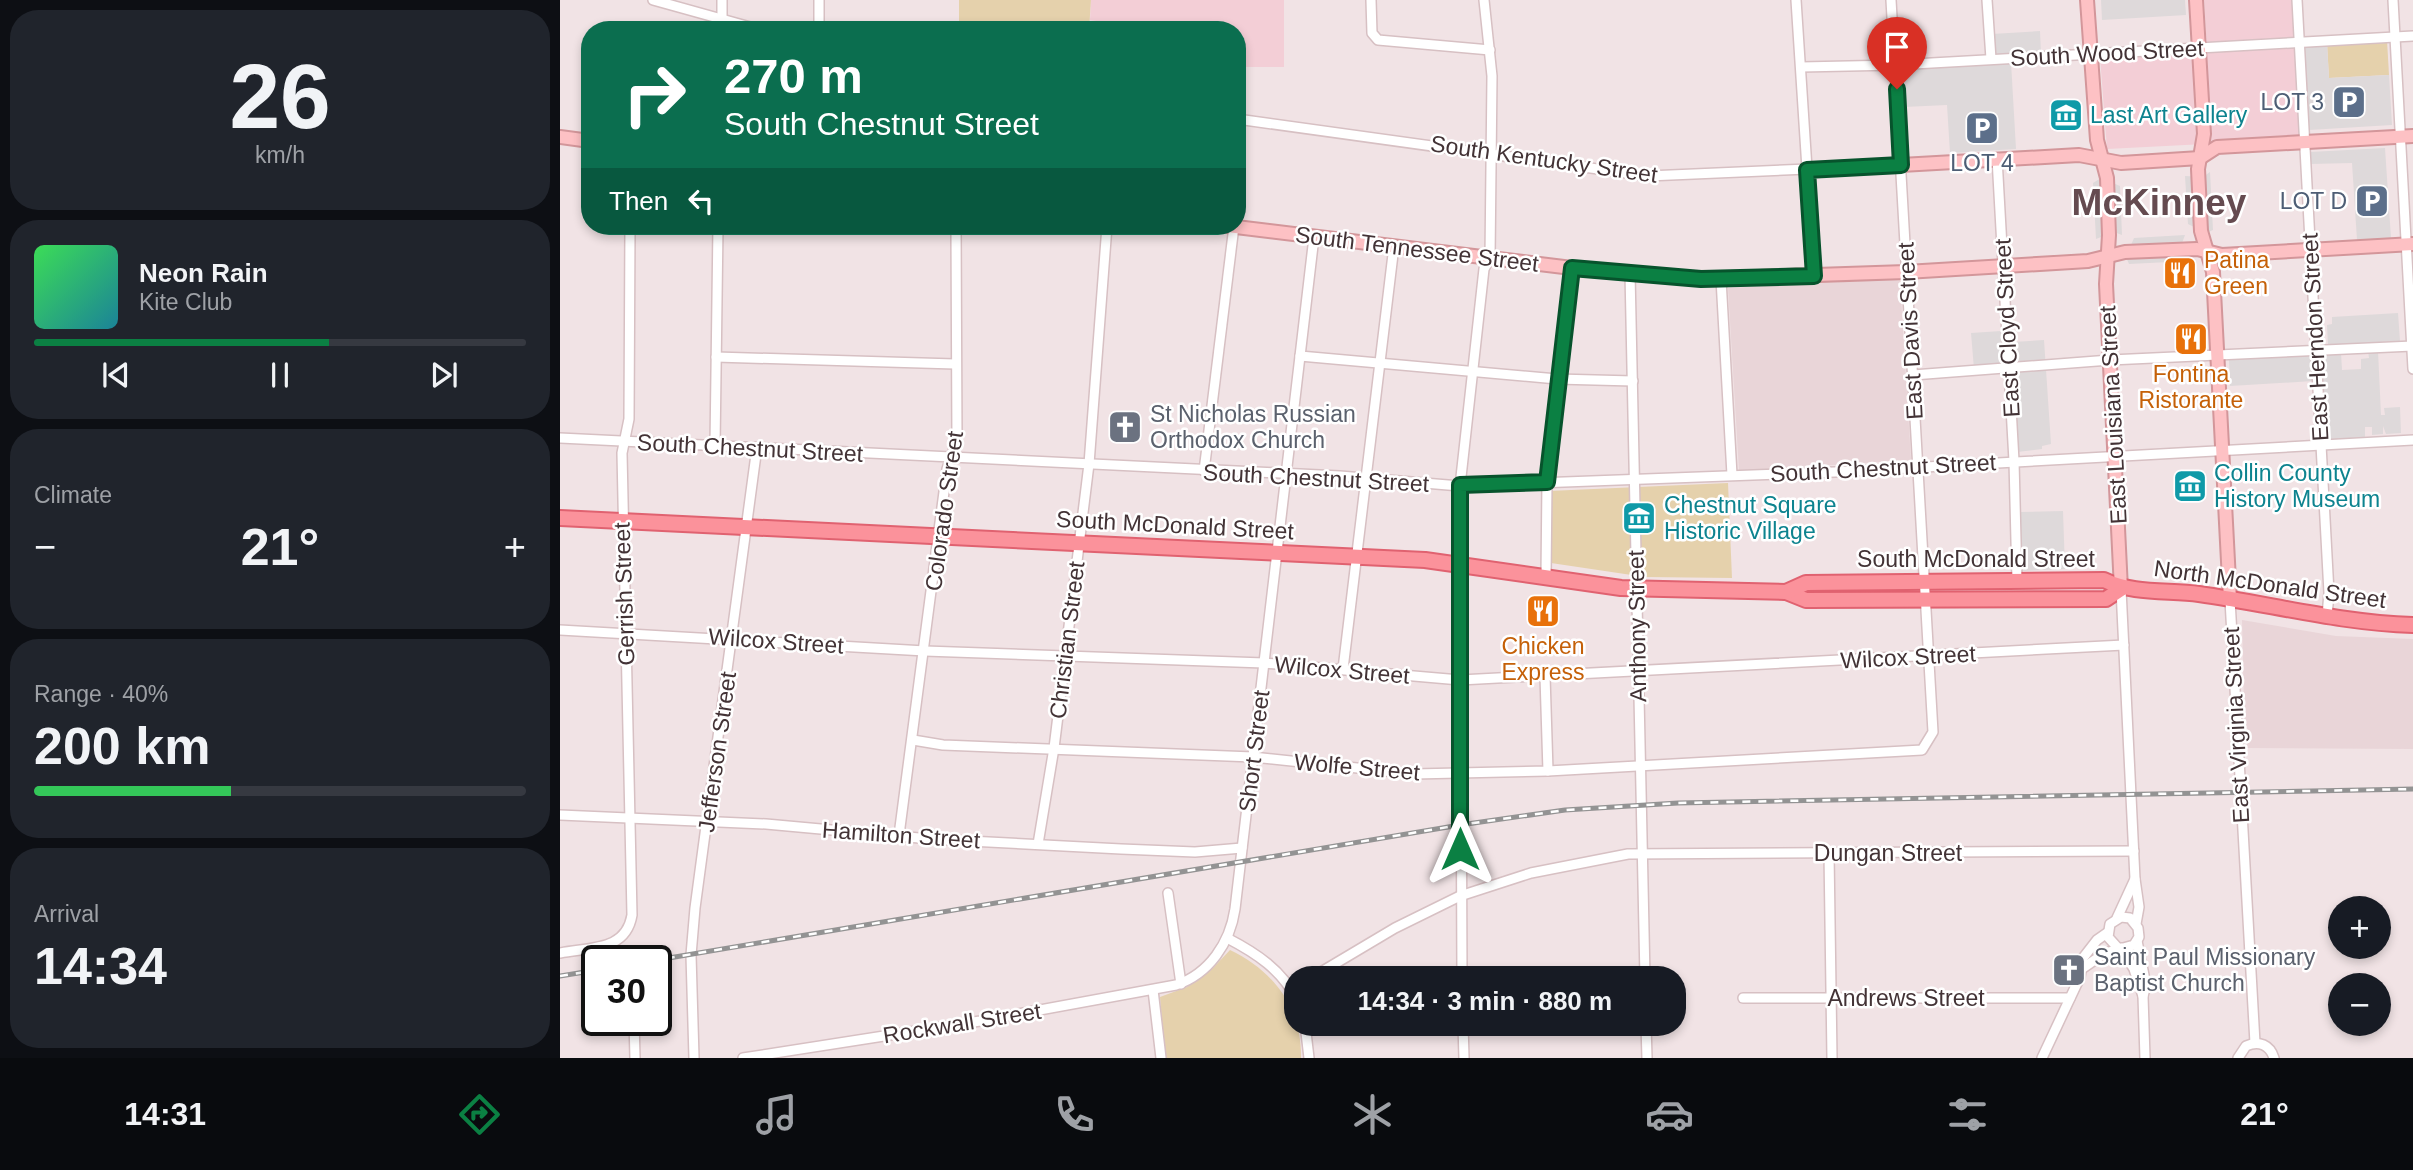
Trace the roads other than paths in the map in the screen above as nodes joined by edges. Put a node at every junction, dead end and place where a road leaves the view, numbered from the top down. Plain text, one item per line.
1 (653, 0) edge
2 (722, 0) edge
3 (819, 0) edge
4 (1371, 0) edge
5 (1484, 0) edge
6 (1891, 0) edge
7 (1987, 0) edge
8 (2087, 0) edge
9 (2196, 0) edge
10 (2297, 0) edge
11 (2393, 0) edge
12 (1796, 1) edge
13 (722, 19) junction
14 (729, 21) edge
15 (819, 21) edge
16 (2395, 36) junction
17 (2413, 36) edge
18 (2300, 40) junction
19 (2199, 48) junction
20 (1490, 50) junction
21 (2092, 55) junction
22 (1991, 60) junction
23 (1896, 65) junction
24 (1801, 66) junction
25 (1246, 120) edge
26 (560, 137) edge
27 (2407, 137) edge
28 (581, 140) edge
29 (2306, 142) junction
30 (1491, 152) junction
31 (2200, 158) junction
32 (1997, 159) junction
33 (2103, 161) junction
34 (1901, 165) junction
35 (1807, 170) junction
36 (1246, 228) edge
37 (630, 235) edge
38 (718, 235) edge
39 (956, 235) edge
40 (1106, 235) edge
41 (1233, 235) edge
42 (1314, 237) junction
43 (2410, 245) edge
44 (1394, 246) junction
45 (2311, 250) junction
46 (2206, 251) junction
47 (2108, 255) junction
48 (1490, 258) junction
49 (2003, 265) junction
50 (1572, 268) junction
51 (1906, 272) junction
52 (1630, 273) junction
53 (1814, 276) junction
54 (1721, 279) junction
55 (2412, 346) edge
56 (2316, 351) junction
57 (1300, 356) junction
58 (2218, 356) junction
59 (716, 357) junction
60 (2110, 360) junction
61 (955, 364) junction
62 (1378, 364) junction
63 (2009, 368) junction
64 (2413, 369) edge
65 (1472, 372) junction
66 (1913, 375) junction
67 (1558, 379) junction
68 (1633, 381) junction
69 (560, 438) edge
70 (2413, 440) edge
71 (624, 442) junction
72 (715, 446) junction
73 (2321, 446) junction
74 (757, 447) junction
75 (2222, 450) junction
76 (2115, 456) junction
77 (951, 457) junction
78 (2014, 461) junction
79 (1090, 464) junction
80 (1918, 467) junction
81 (1204, 471) junction
82 (1286, 474) junction
83 (1732, 475) junction
84 (1366, 478) junction
85 (1635, 479) junction
86 (1547, 482) junction
87 (1460, 485) junction
88 (560, 518) edge
89 (622, 520) junction
90 (747, 526) junction
91 (938, 537) junction
92 (1079, 543) junction
93 (1276, 553) junction
94 (1356, 557) junction
95 (1459, 564) junction
96 (1546, 577) junction
97 (2017, 581) junction
98 (1925, 582) junction
99 (1636, 589) junction
100 (2121, 589) junction
101 (1786, 592) junction
102 (1927, 599) junction
103 (2230, 600) junction
104 (2327, 616) junction
105 (2413, 625) edge
106 (560, 630) edge
107 (625, 633) junction
108 (733, 638) junction
109 (2124, 645) junction
110 (925, 651) junction
111 (1065, 654) junction
112 (1929, 655) junction
113 (1264, 663) junction
114 (1343, 669) junction
115 (1638, 670) junction
116 (1545, 676) junction
117 (1460, 680) junction
118 (913, 740) junction
119 (1926, 747) joint
120 (1054, 748) junction
121 (1253, 757) junction
122 (1640, 766) junction
123 (1548, 771) junction
124 (1460, 773) junction
125 (560, 815) edge
126 (629, 818) junction
127 (707, 821) junction
128 (900, 835) junction
129 (1038, 845) junction
130 (1242, 848) junction
131 (2134, 851) junction
132 (1829, 853) junction
133 (1642, 854) junction
134 (2135, 879) junction
135 (1168, 893) dead end
136 (1460, 896) junction
137 (2117, 918) junction
138 (2136, 924) junction
139 (2108, 933) junction
140 (1227, 938) junction
141 (2137, 941) junction
142 (2119, 948) junction
143 (560, 953) edge
144 (1331, 966) edge
145 (1462, 966) edge
146 (1645, 966) edge
147 (2083, 968) junction
148 (1284, 980) edge
149 (1181, 984) junction
150 (1153, 990) junction
151 (2143, 996) junction
152 (1743, 998) dead end
153 (1830, 998) junction
154 (2070, 998) junction
155 (634, 1036) edge
156 (1306, 1036) edge
157 (1463, 1036) edge
158 (1646, 1036) edge
159 (2255, 1043) junction
160 (788, 1054) edge
161 (635, 1058) edge
162 (694, 1058) edge
163 (743, 1058) edge
164 (1161, 1058) edge
165 (1309, 1058) edge
166 (1464, 1058) edge
167 (1647, 1058) edge
168 (1832, 1058) edge
169 (2042, 1058) edge
170 (2145, 1058) edge
171 (2238, 1058) edge
172 (2274, 1058) edge

1 - 13 street
2 - 13 street
3 - 15 street
4 - 20 street
5 - 20 street
6 - 23 street, East Davis Street
7 - 22 street
8 - 21 street, East Louisiana Street
9 - 19 street, East Virginia Street
10 - 18 street, East Herndon Street
11 - 16 street
12 - 24 street
13 - 14 street
16 - 17 street, South Wood Street
16 - 18 street, South Wood Street
16 - 27 street
18 - 19 street, South Wood Street
18 - 29 street, East Herndon Street
19 - 21 street, South Wood Street
19 - 31 street, East Virginia Street
20 - 30 street
21 - 22 street, South Wood Street
21 - 33 street, East Louisiana Street
22 - 23 street, South Wood Street
23 - 24 street, South Wood Street
23 - 34 street, East Davis Street
24 - 35 street
25 - 30 street, South Kentucky Street
26 - 28 street
27 - 29 street, South Kentucky Street
27 - 43 street
29 - 31 street, South Kentucky Street
29 - 45 street, East Herndon Street
30 - 35 street, South Kentucky Street
30 - 48 street
31 - 33 street, South Kentucky Street
31 - 46 street, East Virginia Street
32 - 33 street, South Kentucky Street
32 - 34 street, South Kentucky Street
32 - 49 street, East Cloyd Street
33 - 47 street, East Louisiana Street
34 - 35 street, South Kentucky Street
34 - 51 street, East Davis Street
35 - 53 street
36 - 42 street, South Tennessee Street
37 - 71 street, Gerrish Street
38 - 59 street
39 - 61 street, Colorado Street
40 - 79 street, Christian Street
41 - 81 street
42 - 44 street, South Tennessee Street
42 - 57 street, Short Street
43 - 45 street, South Tennessee Street
43 - 55 street
44 - 48 street, South Tennessee Street
44 - 62 street
45 - 46 street, South Tennessee Street
45 - 56 street, East Herndon Street
46 - 47 street, South Tennessee Street
46 - 58 street, East Virginia Street
47 - 49 street, South Tennessee Street
47 - 60 street, East Louisiana Street
48 - 50 street, South Tennessee Street
48 - 65 street
49 - 51 street, South Tennessee Street
49 - 63 street, East Cloyd Street
50 - 52 street, South Tennessee Street
50 - 67 street
51 - 53 street, South Tennessee Street
51 - 66 street, East Davis Street
52 - 54 street, South Tennessee Street
52 - 68 street, Anthony Street
53 - 54 street, South Tennessee Street
54 - 83 street
55 - 56 street
55 - 64 street
56 - 58 street
56 - 73 street, East Herndon Street
57 - 62 street
57 - 82 street, Short Street
58 - 60 street
58 - 75 street, East Virginia Street
59 - 61 street
59 - 72 street
60 - 63 street
60 - 76 street, East Louisiana Street
61 - 77 street, Colorado Street
62 - 65 street
62 - 84 street
63 - 66 street
63 - 78 street, East Cloyd Street
65 - 67 street
65 - 87 street
66 - 80 street, East Davis Street
67 - 68 street
67 - 86 street
68 - 85 street, Anthony Street
69 - 71 street, South Chestnut Street
70 - 73 street, South Chestnut Street
71 - 72 street, South Chestnut Street
71 - 89 street, Gerrish Street
72 - 74 street, South Chestnut Street
73 - 75 street, South Chestnut Street
73 - 104 street, East Herndon Street
74 - 77 street, South Chestnut Street
74 - 90 street, Jefferson Street
75 - 76 street, South Chestnut Street
75 - 103 street, East Virginia Street
76 - 78 street, South Chestnut Street
76 - 100 street, East Louisiana Street
77 - 79 street, South Chestnut Street
77 - 91 street, Colorado Street
78 - 80 street, South Chestnut Street
78 - 97 street, East Cloyd Street
79 - 81 street, South Chestnut Street
79 - 92 street, Christian Street
80 - 83 street, South Chestnut Street
80 - 98 street, East Davis Street
81 - 82 street, South Chestnut Street
82 - 84 street, South Chestnut Street
82 - 93 street, Short Street
83 - 85 street, South Chestnut Street
84 - 87 street, South Chestnut Street
84 - 94 street
85 - 86 street, South Chestnut Street
85 - 99 street, Anthony Street
86 - 87 street, South Chestnut Street
86 - 96 street
87 - 95 street
88 - 89 main road, South McDonald Street
89 - 90 main road, South McDonald Street
89 - 107 street, Gerrish Street
90 - 91 main road, South McDonald Street
90 - 108 street, Jefferson Street
91 - 92 main road, South McDonald Street
91 - 110 street, Colorado Street
92 - 93 main road, South McDonald Street
92 - 111 street, Christian Street
93 - 94 main road, South McDonald Street
93 - 113 street, Short Street
94 - 95 main road, South McDonald Street
94 - 114 street
95 - 96 main road, South McDonald Street
95 - 117 street
96 - 99 main road, South McDonald Street
97 - 98 main road, South McDonald Street
97 - 100 main road, South McDonald Street
98 - 101 main road, South McDonald Street
98 - 102 street, East Davis Street
99 - 101 main road, South McDonald Street
99 - 115 street, Anthony Street
100 - 102 main road, South McDonald Street
100 - 103 main road, North McDonald Street
100 - 109 street, East Louisiana Street
101 - 102 main road, South McDonald Street
102 - 112 street, East Davis Street
103 - 104 main road, North McDonald Street
103 - 159 street, East Virginia Street
104 - 105 main road, North McDonald Street
106 - 107 street, Wilcox Street
107 - 108 street, Wilcox Street
107 - 126 street, Gerrish Street
108 - 110 street, Wilcox Street
108 - 127 street, Jefferson Street
109 - 112 street, Wilcox Street
109 - 131 street, East Louisiana Street
110 - 111 street, Wilcox Street
110 - 118 street, Colorado Street
111 - 113 street, Wilcox Street
111 - 120 street, Christian Street
112 - 115 street, Wilcox Street
112 - 119 street, East Davis Street
113 - 114 street, Wilcox Street
113 - 121 street, Short Street
114 - 117 street, Wilcox Street
115 - 116 street, Wilcox Street
115 - 122 street, Anthony Street
116 - 117 street, Wilcox Street
116 - 123 street
117 - 124 street
118 - 120 street, Wolfe Street
118 - 128 street, Colorado Street
119 - 122 street, Wolfe Street
120 - 121 street, Wolfe Street
120 - 129 street, Christian Street
121 - 124 street, Wolfe Street
121 - 130 street, Short Street
122 - 123 street, Wolfe Street
122 - 133 street, Anthony Street
123 - 124 street, Wolfe Street
124 - 136 street
125 - 126 street, Hamilton Street
126 - 127 street, Hamilton Street
126 - 143 street, Gerrish Street
127 - 128 street, Hamilton Street
127 - 162 street, Jefferson Street
128 - 129 street, Hamilton Street
129 - 130 street, Hamilton Street
130 - 140 street, Rockwall Street
131 - 132 street, Dungan Street
131 - 134 street, East Louisiana Street
132 - 133 street, Dungan Street
132 - 153 street
133 - 136 street, Dungan Street
133 - 146 street, Anthony Street
134 - 137 street, East Louisiana Street
134 - 138 street, East Louisiana Street
135 - 149 street
136 - 144 street, Dungan Street
136 - 145 street
137 - 138 street
137 - 139 street
138 - 141 street
139 - 142 street
139 - 147 street
140 - 148 street
140 - 149 street, Rockwall Street
141 - 142 street
141 - 151 street
142 - 147 street
142 - 151 street
147 - 154 street
149 - 150 street, Rockwall Street
150 - 160 street, Rockwall Street
150 - 164 street
151 - 170 street
152 - 153 street, Andrews Street
153 - 154 street, Andrews Street
153 - 168 street
154 - 169 street
155 - 161 street
156 - 165 street
157 - 166 street
158 - 167 street
159 - 171 street
159 - 172 street
160 - 163 street, Rockwall Street

